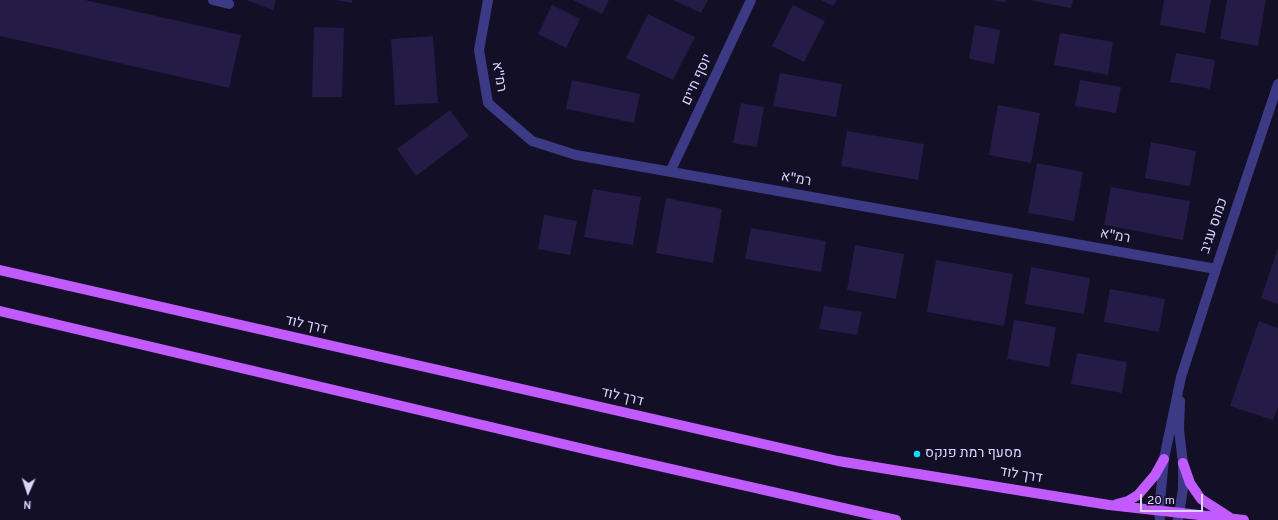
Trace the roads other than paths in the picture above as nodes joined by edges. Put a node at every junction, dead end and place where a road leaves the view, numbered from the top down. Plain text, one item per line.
1 (213, 0) edge
2 (488, 0) edge
3 (751, 0) edge
4 (229, 4) dead end
5 (1278, 84) edge
6 (670, 172) junction
7 (1216, 269) junction
8 (0, 270) edge
9 (0, 311) edge
10 (1181, 377) junction
11 (1164, 459) junction
12 (1183, 463) junction
13 (1109, 505) junction
14 (1159, 516) edge
15 (1179, 517) edge
16 (1232, 519) junction
17 (896, 520) edge
18 (1244, 520) edge

1 - 4 street
2 - 6 street, רמ"א
3 - 6 street, יוסף חיים
5 - 7 street, כמוס עגיב
6 - 7 street, רמ"א
7 - 10 street, כמוס עגיב
8 - 13 main road, דרך לוד
9 - 17 main road
10 - 11 street, כמוס עגיב
10 - 12 street, כמוס עגיב
11 - 13 main road
11 - 14 street, כמוס עגיב
12 - 15 street, כמוס עגיב
12 - 16 main road
13 - 14 main road, דרך לוד
14 - 15 main road, דרך לוד
15 - 16 main road, דרך לוד
16 - 18 main road, דרך לוד

